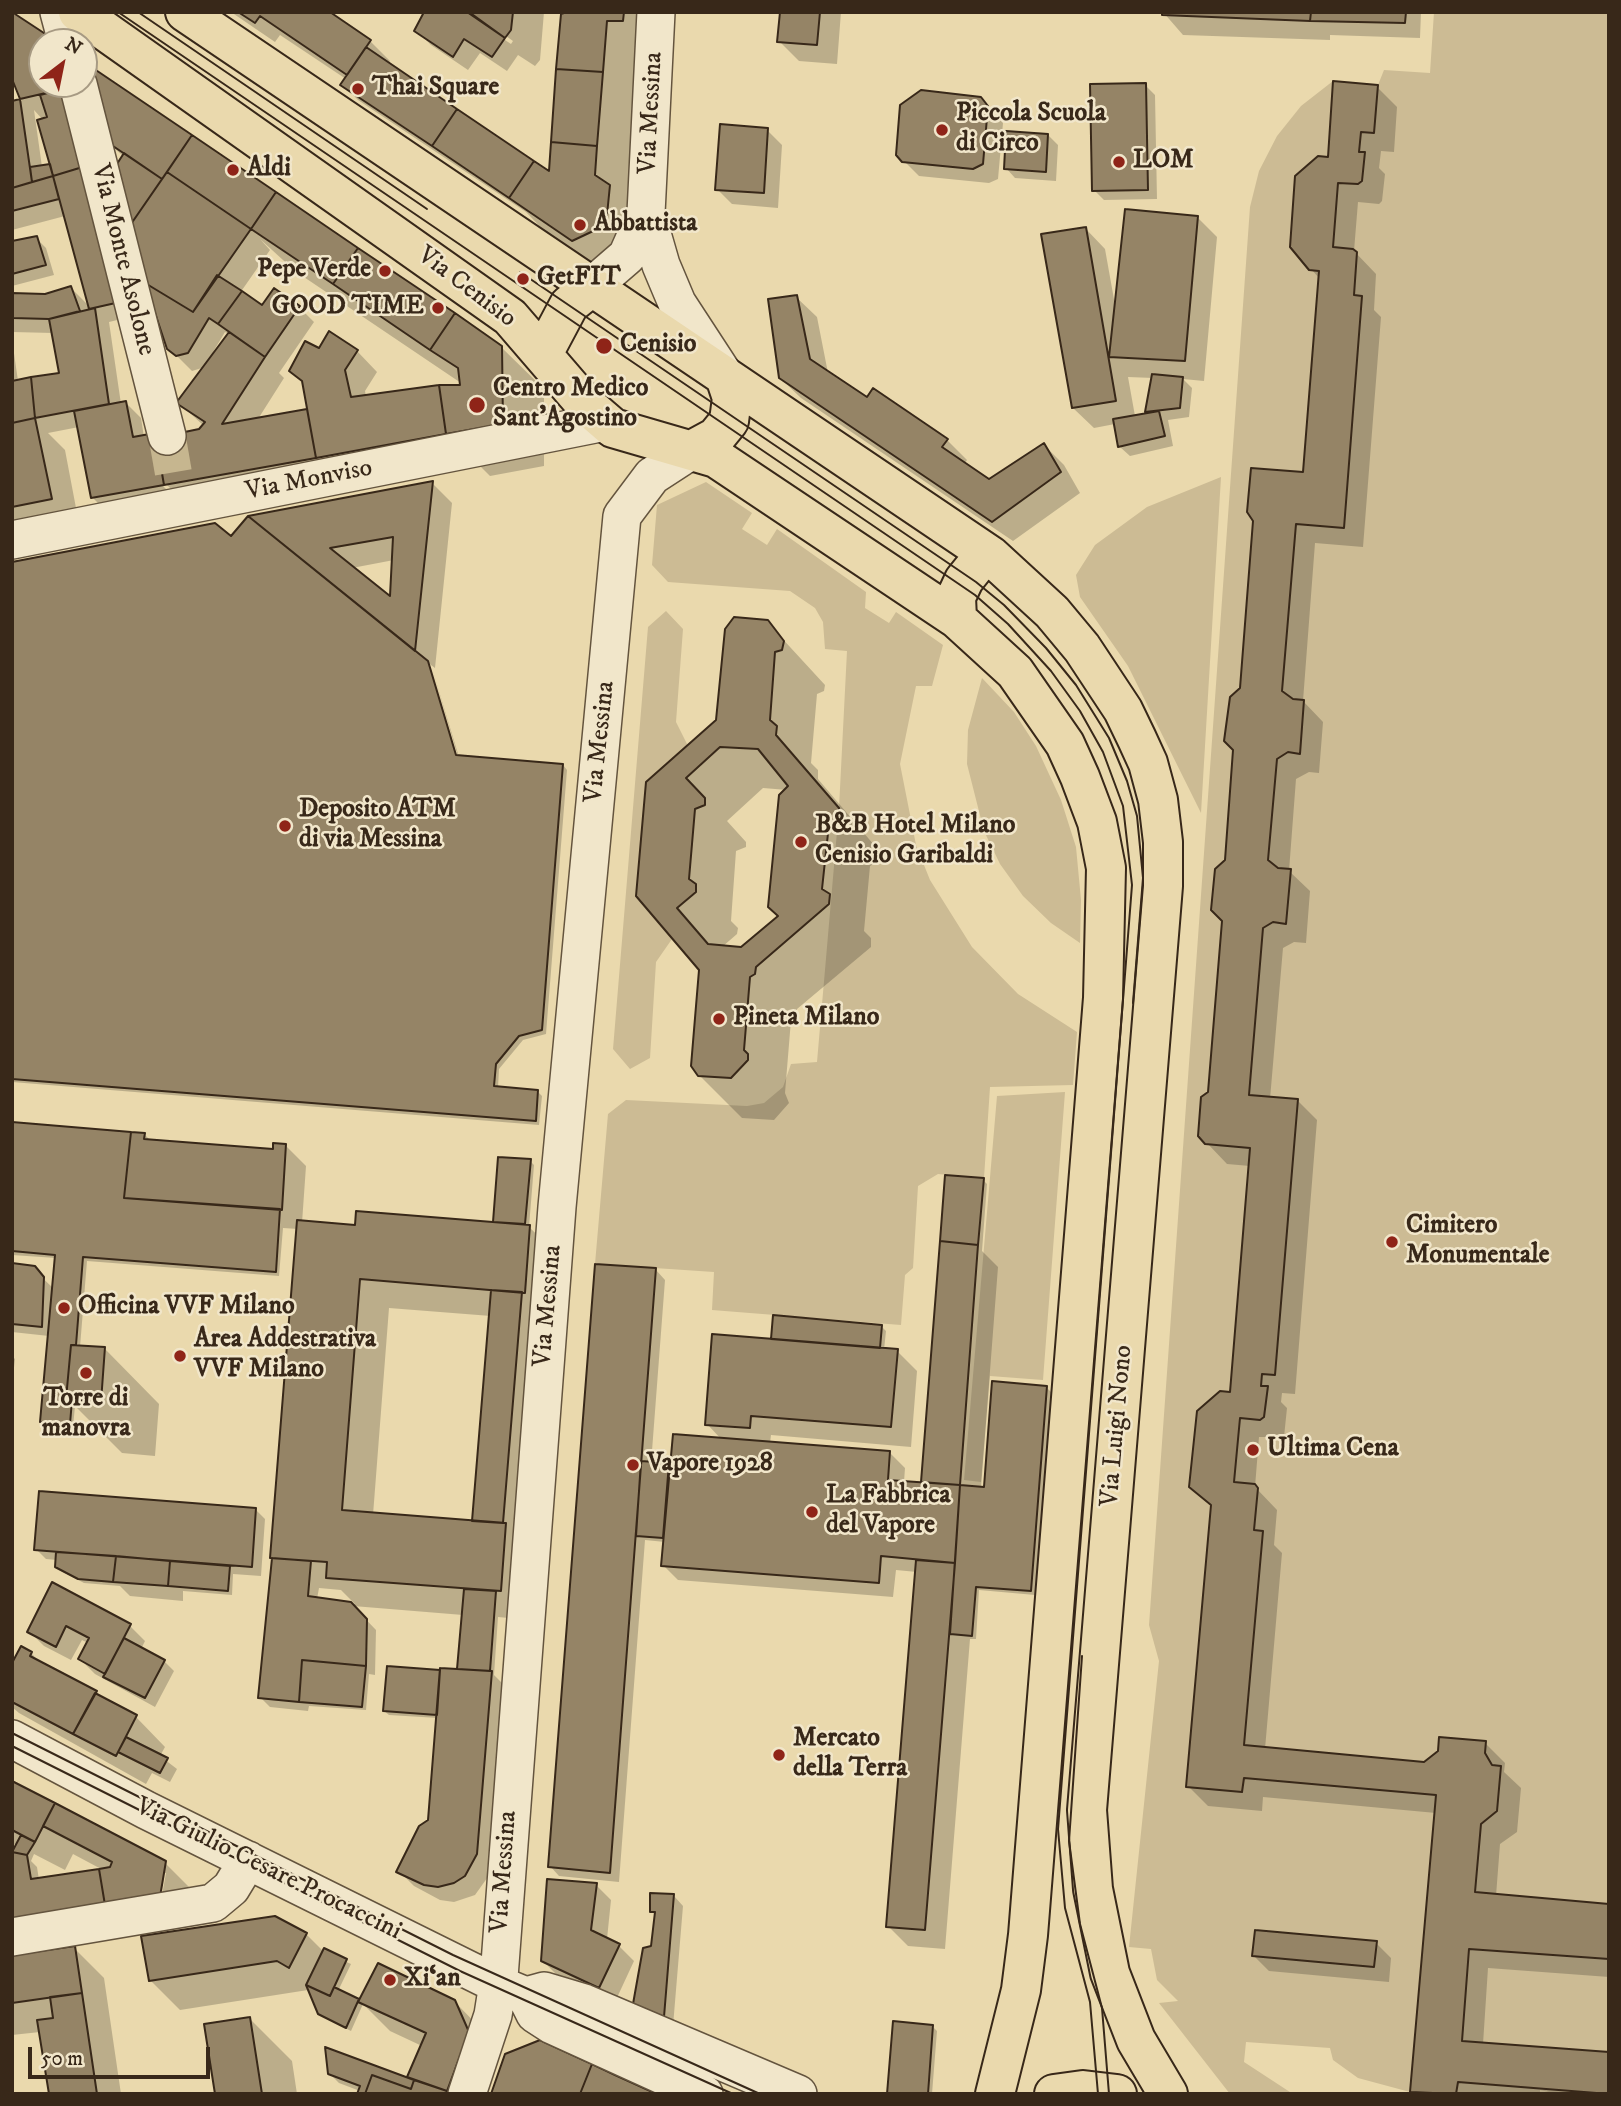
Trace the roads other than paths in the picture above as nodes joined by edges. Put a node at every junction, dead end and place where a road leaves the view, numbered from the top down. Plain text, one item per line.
1 (78, 12) edge
2 (185, 12) edge
3 (656, 12) edge
4 (82, 98) edge
5 (646, 214) junction
6 (590, 288) junction
7 (543, 354) junction
8 (725, 377) junction
9 (605, 422) junction
10 (167, 436) tunnel mouth
11 (692, 450) junction
12 (12, 540) edge
13 (990, 556) junction
14 (957, 619) junction
15 (12, 1739) edge
16 (248, 1860) junction
17 (12, 1937) edge
18 (512, 1990) junction
19 (467, 2094) edge
20 (704, 2094) edge
21 (798, 2094) edge
22 (995, 2094) edge
23 (1054, 2094) edge
24 (1117, 2094) edge
25 (1168, 2094) edge

1 - 7 main road, Via Cenisio
2 - 6 main road
3 - 5 street, Via Messina
4 - 10 street, Via Monte Asolone
5 - 6 street, Via Messina
5 - 8 street, Via Messina
6 - 7 main road
6 - 8 main road
7 - 9 main road, Via Cenisio
8 - 11 main road
8 - 13 main road
9 - 11 main road, Via Cenisio
9 - 12 street, Via Monviso
11 - 14 main road, Via Cenisio
11 - 18 street, Via Messina
13 - 14 main road
13 - 25 main road, Via Luigi Nono
14 - 22 main road, Via Luigi Nono
15 - 16 street, Via Giulio Cesare Procaccini
16 - 17 street
16 - 18 street, Via Giulio Cesare Procaccini
18 - 19 street, Via Messina
18 - 20 street, Via Giulio Cesare Procaccini
18 - 21 street, Via Giulio Cesare Procaccini
23 - 24 main road

